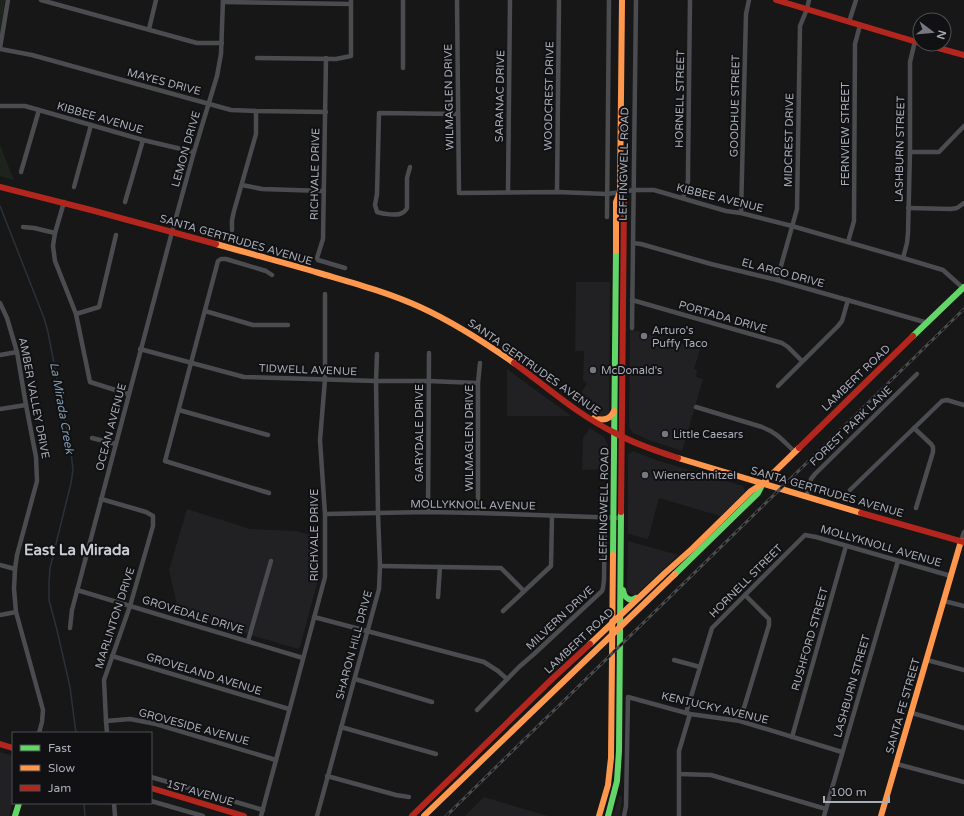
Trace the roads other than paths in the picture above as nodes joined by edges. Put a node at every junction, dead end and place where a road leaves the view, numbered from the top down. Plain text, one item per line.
1 (8, 0) edge
2 (41, 0) edge
3 (156, 0) edge
4 (403, 0) edge
5 (457, 0) edge
6 (510, 0) edge
7 (559, 0) edge
8 (609, 0) edge
9 (622, 0) edge
10 (636, 0) edge
11 (690, 0) edge
12 (749, 0) edge
13 (776, 0) edge
14 (809, 0) edge
15 (856, 0) edge
16 (222, 1) edge
17 (351, 2) edge
18 (807, 8) junction
19 (849, 22) junction
20 (860, 26) junction
21 (149, 29) junction
22 (912, 40) edge
23 (222, 43) junction
24 (0, 49) edge
25 (914, 52) edge
26 (952, 52) edge
27 (964, 55) edge
28 (257, 58) dead end
29 (326, 58) junction
30 (403, 68) dead end
31 (208, 103) junction
32 (0, 106) edge
33 (39, 110) junction
34 (256, 111) junction
35 (326, 112) junction
36 (458, 114) junction
37 (92, 125) junction
38 (964, 126) edge
39 (142, 140) junction
40 (194, 152) junction
41 (910, 152) junction
42 (410, 167) dead end
43 (21, 172) dead end
44 (242, 185) junction
45 (0, 187) edge
46 (74, 188) dead end
47 (634, 190) junction
48 (324, 191) junction
49 (508, 192) junction
50 (557, 192) junction
51 (620, 192) junction
52 (459, 193) joint
53 (607, 194) junction
54 (683, 198) junction
55 (64, 202) junction
56 (125, 202) dead end
57 (964, 203) edge
58 (908, 208) junction
59 (741, 213) junction
60 (607, 217) dead end
61 (792, 226) junction
62 (23, 227) dead end
63 (232, 230) dead end
64 (172, 232) junction
65 (55, 233) junction
66 (116, 235) dead end
67 (848, 242) junction
68 (633, 243) junction
69 (903, 258) junction
70 (345, 268) dead end
71 (272, 275) dead end
72 (777, 280) junction
73 (964, 288) edge
74 (325, 294) dead end
75 (632, 300) junction
76 (848, 300) junction
77 (0, 303) edge
78 (205, 311) junction
79 (76, 314) junction
80 (928, 323) junction
81 (288, 325) dead end
82 (632, 328) dead end
83 (140, 349) junction
84 (16, 352) junction
85 (377, 354) dead end
86 (428, 354) dead end
87 (0, 355) edge
88 (802, 361) junction
89 (480, 363) dead end
90 (191, 364) junction
91 (917, 374) dead end
92 (325, 379) junction
93 (376, 381) junction
94 (428, 381) junction
95 (478, 382) junction
96 (778, 386) dead end
97 (128, 394) junction
98 (26, 405) junction
99 (964, 405) edge
100 (696, 407) dead end
101 (615, 408) junction
102 (0, 409) edge
103 (179, 410) junction
104 (584, 415) junction
105 (914, 428) junction
106 (614, 433) junction
107 (268, 435) dead end
108 (622, 437) junction
109 (92, 438) dead end
110 (116, 444) junction
111 (795, 452) junction
112 (762, 484) junction
113 (850, 490) dead end
114 (269, 493) dead end
115 (806, 497) junction
116 (101, 499) junction
117 (916, 508) dead end
118 (428, 512) junction
119 (378, 513) junction
120 (478, 513) junction
121 (325, 514) junction
122 (552, 516) junction
123 (605, 517) junction
124 (614, 518) junction
125 (622, 518) junction
126 (964, 532) edge
127 (805, 535) joint
128 (963, 542) edge
129 (846, 546) junction
130 (271, 561) dead end
131 (898, 561) junction
132 (0, 565) edge
133 (380, 566) junction
134 (440, 567) junction
135 (15, 569) junction
136 (951, 576) junction
137 (621, 582) junction
138 (650, 587) junction
139 (77, 590) junction
140 (524, 591) junction
141 (746, 595) junction
142 (438, 597) dead end
143 (944, 601) junction
144 (130, 606) junction
145 (964, 606) edge
146 (504, 611) dead end
147 (16, 612) junction
148 (0, 615) edge
149 (621, 615) junction
150 (314, 617) junction
151 (613, 622) junction
152 (621, 627) junction
153 (70, 628) dead end
154 (367, 632) junction
155 (613, 634) junction
156 (248, 641) junction
157 (613, 650) junction
158 (112, 656) junction
159 (303, 658) junction
160 (586, 660) junction
161 (674, 660) dead end
162 (927, 660) junction
163 (700, 668) junction
164 (964, 670) edge
165 (354, 679) junction
166 (507, 680) junction
167 (432, 702) dead end
168 (289, 709) junction
169 (477, 710) dead end
170 (688, 713) junction
171 (912, 713) junction
172 (106, 721) junction
173 (740, 721) junction
174 (341, 727) junction
175 (964, 728) edge
176 (39, 732) edge
177 (107, 732) edge
178 (792, 737) junction
179 (0, 744) edge
180 (12, 748) edge
181 (842, 752) junction
182 (436, 754) dead end
183 (276, 760) junction
184 (897, 764) junction
185 (679, 774) junction
186 (327, 776) junction
187 (152, 777) edge
188 (964, 782) edge
189 (152, 788) edge
190 (409, 797) dead end
191 (152, 801) edge
192 (19, 804) edge
193 (114, 804) edge
194 (826, 809) junction
195 (263, 810) junction
196 (884, 815) edge
197 (15, 816) edge
198 (115, 816) edge
199 (203, 816) edge
200 (244, 816) edge
201 (261, 816) edge
202 (317, 816) edge
203 (412, 816) edge
204 (424, 816) edge
205 (599, 816) edge
206 (608, 816) edge
207 (624, 816) edge
208 (679, 816) edge
209 (824, 816) edge

1 - 24 street
2 - 21 street
3 - 21 street
4 - 30 street
5 - 36 street, WILMAGLEN DRIVE
6 - 49 street, SARANAC DRIVE
7 - 50 street, WOODCREST DRIVE
8 - 53 street, LEFFINGWELL ROAD
9 - 51 main road, LEFFINGWELL ROAD
10 - 47 street, LEFFINGWELL ROAD
11 - 54 street, HORNELL STREET
12 - 59 street, GOODHUE STREET
13 - 18 main road
14 - 18 street, MIDCREST DRIVE
15 - 19 street
16 - 17 street
16 - 23 street, LEMON DRIVE
17 - 29 street
18 - 19 main road
18 - 61 street, MIDCREST DRIVE
19 - 20 main road
20 - 22 main road
20 - 67 street, FERNVIEW STREET
21 - 23 street
23 - 31 street, LEMON DRIVE
24 - 31 street, MAYES DRIVE
25 - 41 street, LASHBURN STREET
26 - 27 main road
28 - 29 street
29 - 35 street, RICHVALE DRIVE
31 - 34 street, MAYES DRIVE
31 - 40 street, LEMON DRIVE
32 - 33 street, KIBBEE AVENUE
33 - 37 street, KIBBEE AVENUE
33 - 43 street
34 - 35 street, MAYES DRIVE
34 - 44 street
35 - 48 street, RICHVALE DRIVE
36 - 42 street
36 - 52 street, WILMAGLEN DRIVE
37 - 39 street, KIBBEE AVENUE
37 - 46 street
38 - 41 street
39 - 40 street, KIBBEE AVENUE
39 - 56 street
40 - 64 street, LEMON DRIVE
41 - 58 street, LASHBURN STREET
44 - 48 street
44 - 63 street
45 - 55 main road, SANTA GERTRUDES AVENUE
47 - 51 street, KIBBEE AVENUE
47 - 54 street, KIBBEE AVENUE
47 - 68 street, LEFFINGWELL ROAD
48 - 70 street, RICHVALE DRIVE
49 - 50 street, KIBBEE AVENUE
49 - 52 street, KIBBEE AVENUE
50 - 53 street, KIBBEE AVENUE
51 - 53 street, KIBBEE AVENUE
51 - 101 main road, LEFFINGWELL ROAD
51 - 108 main road, LEFFINGWELL ROAD
53 - 60 street, LEFFINGWELL ROAD
54 - 59 street, KIBBEE AVENUE
55 - 64 main road, SANTA GERTRUDES AVENUE
55 - 65 street
57 - 58 street
58 - 69 street, LASHBURN STREET
59 - 61 street, KIBBEE AVENUE
61 - 67 street, KIBBEE AVENUE
61 - 72 street, MIDCREST DRIVE
62 - 65 street
64 - 83 street, OCEAN AVENUE
64 - 104 main road, SANTA GERTRUDES AVENUE
65 - 79 street
66 - 79 street
67 - 69 street, KIBBEE AVENUE
68 - 72 street, EL ARCO DRIVE
68 - 75 street, LEFFINGWELL ROAD
69 - 73 street, KIBBEE AVENUE
71 - 78 street
72 - 76 street, EL ARCO DRIVE
73 - 80 main road, LAMBERT ROAD
74 - 92 street, RICHVALE DRIVE
75 - 82 street, LEFFINGWELL ROAD
75 - 88 street, PORTADA DRIVE
76 - 80 street, EL ARCO DRIVE
76 - 88 street
77 - 84 street, AMBER VALLEY DRIVE
78 - 81 street
78 - 90 street
79 - 97 street
80 - 111 main road, LAMBERT ROAD
83 - 90 street, TIDWELL AVENUE
83 - 97 street, OCEAN AVENUE
84 - 87 street
84 - 98 street, AMBER VALLEY DRIVE
85 - 93 street, SHARON HILL DRIVE
86 - 94 street, GARYDALE DRIVE
88 - 96 street
89 - 95 street, WILMAGLEN DRIVE
90 - 92 street, TIDWELL AVENUE
90 - 103 street
91 - 115 street, FOREST PARK LANE
92 - 93 street, TIDWELL AVENUE
92 - 121 street, RICHVALE DRIVE
93 - 94 street, TIDWELL AVENUE
93 - 119 street, SHARON HILL DRIVE
94 - 95 street, TIDWELL AVENUE
94 - 118 street, GARYDALE DRIVE
95 - 120 street, WILMAGLEN DRIVE
97 - 110 street, OCEAN AVENUE
98 - 102 street
98 - 135 street, AMBER VALLEY DRIVE
99 - 105 street
100 - 111 street
101 - 104 main road
101 - 106 main road, LEFFINGWELL ROAD
103 - 107 street
103 - 114 street
104 - 106 main road, SANTA GERTRUDES AVENUE
105 - 113 street
105 - 117 street
106 - 108 main road, SANTA GERTRUDES AVENUE
106 - 124 main road, LEFFINGWELL ROAD
108 - 112 main road, SANTA GERTRUDES AVENUE
108 - 125 main road, LEFFINGWELL ROAD
109 - 110 street
110 - 116 street, OCEAN AVENUE
111 - 112 main road, LAMBERT ROAD
112 - 115 main road, SANTA GERTRUDES AVENUE
112 - 138 main road, LAMBERT ROAD
112 - 152 main road, LAMBERT ROAD
115 - 128 main road, SANTA GERTRUDES AVENUE
116 - 139 street, OCEAN AVENUE
116 - 144 street, MARLINTON DRIVE
118 - 119 street, MOLLYKNOLL AVENUE
118 - 120 street, MOLLYKNOLL AVENUE
119 - 121 street, MOLLYKNOLL AVENUE
119 - 133 street, SHARON HILL DRIVE
120 - 122 street, MOLLYKNOLL AVENUE
121 - 150 street, RICHVALE DRIVE
122 - 123 street, MOLLYKNOLL AVENUE
122 - 140 street
123 - 124 street, MOLLYKNOLL AVENUE
123 - 166 street, MILVERN DRIVE
124 - 125 street, MOLLYKNOLL AVENUE
124 - 151 main road, LEFFINGWELL ROAD
125 - 137 main road, LEFFINGWELL ROAD
126 - 128 street
127 - 129 street, MOLLYKNOLL AVENUE
127 - 141 street, HORNELL STREET
128 - 136 main road, SANTA FE STREET
129 - 131 street, MOLLYKNOLL AVENUE
129 - 178 street, RUSHFORD STREET
130 - 156 street
131 - 136 street, MOLLYKNOLL AVENUE
131 - 181 street, LASHBURN STREET
132 - 135 street
133 - 134 street
133 - 154 street, SHARON HILL DRIVE
134 - 140 street
134 - 142 street
135 - 147 street, AMBER VALLEY DRIVE
136 - 143 main road, SANTA FE STREET
137 - 138 main road
137 - 149 main road, LEFFINGWELL ROAD
138 - 149 main road, LAMBERT ROAD
139 - 144 street, GROVEDALE DRIVE
139 - 153 street, OCEAN AVENUE
140 - 146 street
141 - 163 street, HORNELL STREET
141 - 173 street
143 - 145 street
143 - 162 main road, SANTA FE STREET
144 - 156 street, GROVEDALE DRIVE
144 - 158 street, MARLINTON DRIVE
147 - 148 street
147 - 176 street, AMBER VALLEY DRIVE
149 - 151 main road, LAMBERT ROAD
149 - 152 main road, LEFFINGWELL ROAD
150 - 154 street
150 - 159 street, RICHVALE DRIVE
151 - 155 main road, LEFFINGWELL ROAD
151 - 203 main road, LAMBERT ROAD
152 - 155 main road, LAMBERT ROAD
152 - 206 main road, LEFFINGWELL ROAD
154 - 165 street, SHARON HILL DRIVE
154 - 166 street
155 - 157 main road, LEFFINGWELL ROAD
155 - 160 main road, LAMBERT ROAD
156 - 159 street, GROVEDALE DRIVE
157 - 160 main road
157 - 205 main road, LEFFINGWELL ROAD
158 - 168 street, GROVELAND AVENUE
158 - 172 street, MARLINTON DRIVE
159 - 168 street, RICHVALE DRIVE
160 - 204 main road, LAMBERT ROAD
161 - 163 street
162 - 164 street
162 - 171 main road, SANTA FE STREET
163 - 170 street, HORNELL STREET
165 - 167 street
165 - 174 street, SHARON HILL DRIVE
166 - 169 street, MILVERN DRIVE
168 - 183 street, RICHVALE DRIVE
170 - 173 street, KENTUCKY AVENUE
170 - 185 street, HORNELL STREET
170 - 207 street, KENTUCKY AVENUE
171 - 175 street
171 - 184 main road, SANTA FE STREET
172 - 177 street, MARLINTON DRIVE
172 - 183 street, GROVESIDE AVENUE
173 - 178 street, KENTUCKY AVENUE
174 - 182 street
174 - 186 street, SHARON HILL DRIVE
178 - 181 street, KENTUCKY AVENUE
179 - 180 main road
181 - 194 street, LASHBURN STREET
183 - 195 street, RICHVALE DRIVE
184 - 188 street
184 - 196 main road, SANTA FE STREET
185 - 194 street
185 - 208 street, HORNELL STREET
186 - 190 street
186 - 202 street, SHARON HILL DRIVE
187 - 195 street
189 - 200 main road, 1ST AVENUE
191 - 199 street
192 - 197 main road
193 - 198 street
194 - 209 street, LASHBURN STREET
195 - 201 street, RICHVALE DRIVE

